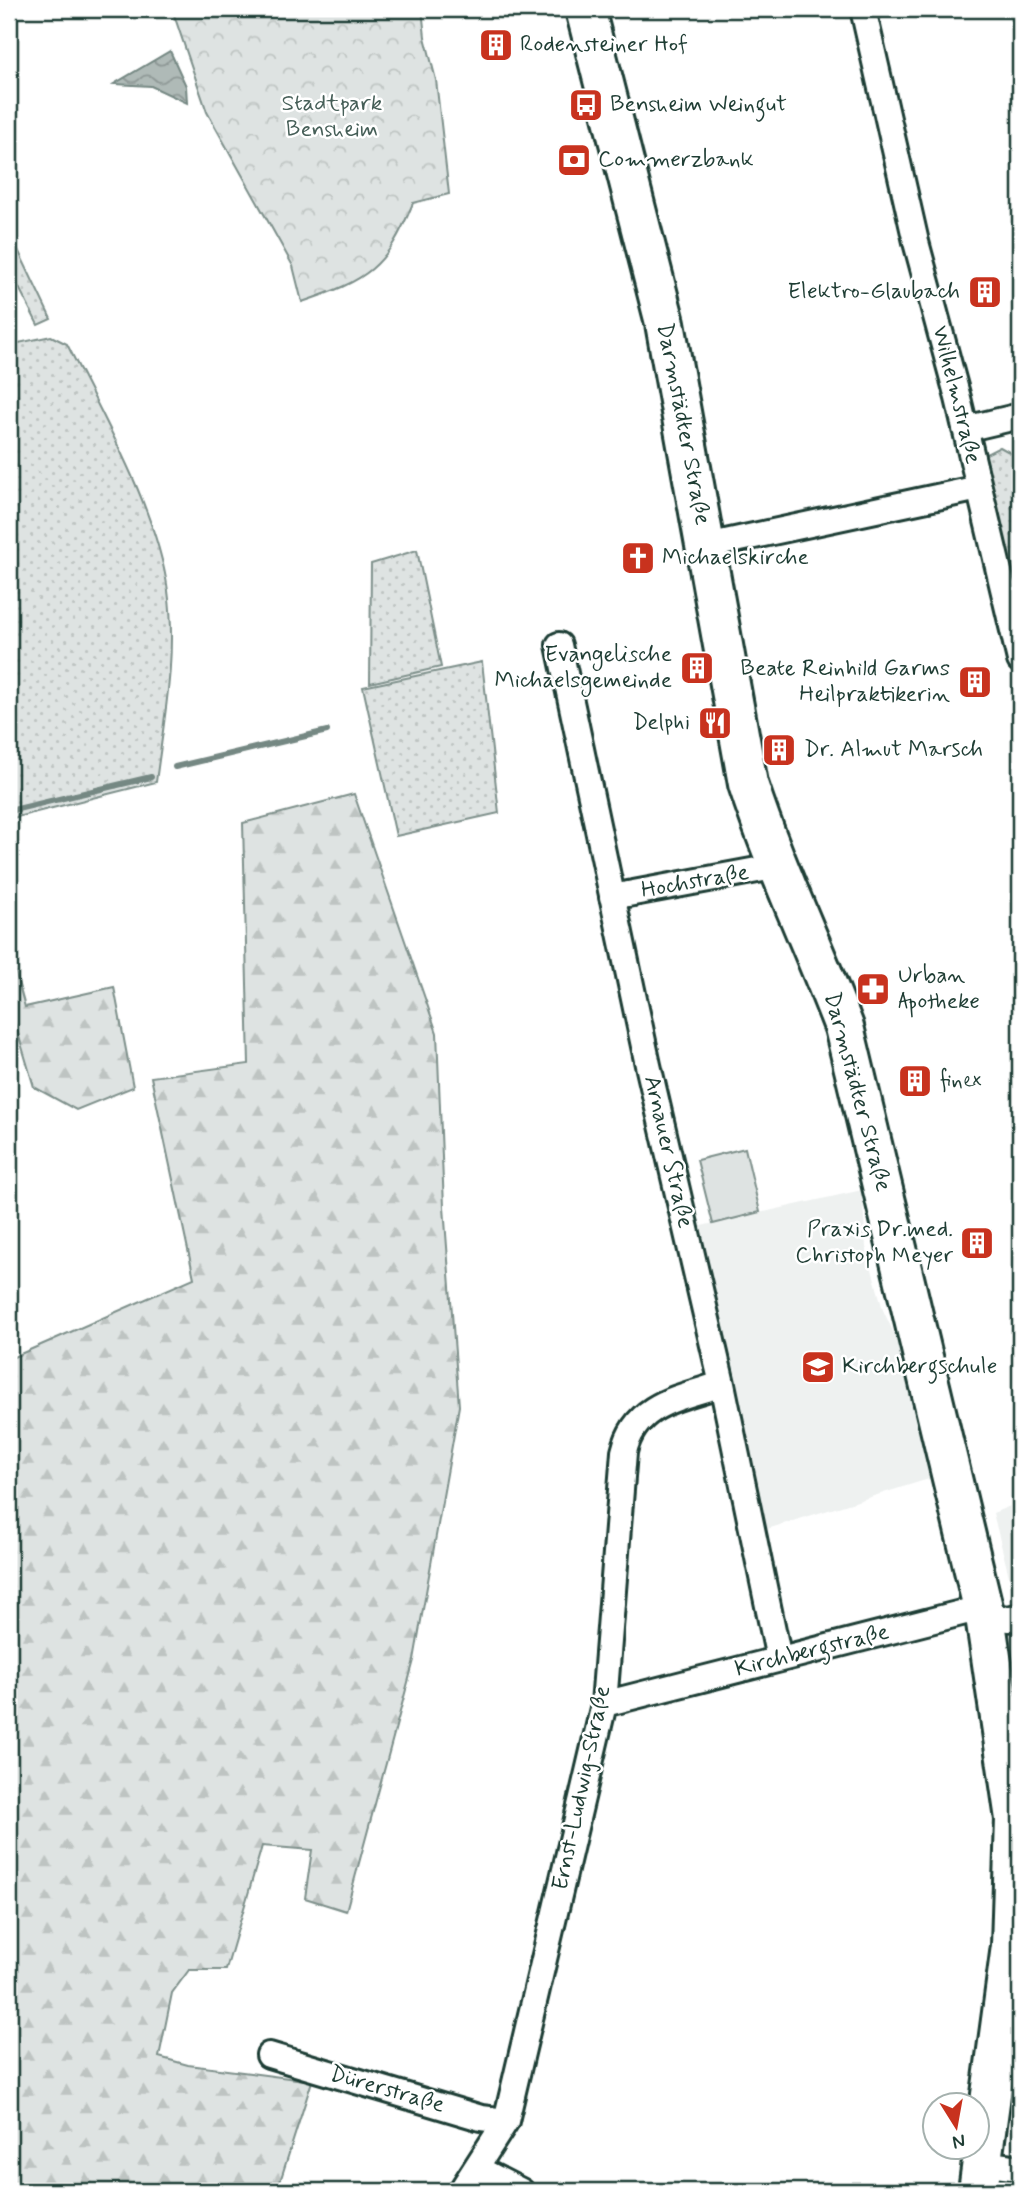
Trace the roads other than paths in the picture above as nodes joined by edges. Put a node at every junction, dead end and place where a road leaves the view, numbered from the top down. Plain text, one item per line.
1 (585, 9) edge
2 (863, 9) edge
3 (1020, 416) edge
4 (965, 429) junction
5 (979, 488) junction
6 (707, 546) junction
7 (559, 645) dead end
8 (1020, 660) edge
9 (779, 866) junction
10 (612, 897) junction
11 (722, 1384) junction
12 (1003, 1616) edge
13 (779, 1659) junction
14 (604, 1704) junction
15 (269, 2055) dead end
16 (506, 2120) junction
17 (1020, 2168) edge
18 (478, 2169) junction
19 (979, 2177) edge
20 (461, 2191) edge
21 (521, 2191) edge

1 - 6 main road, Darmstädter Straße
2 - 4 street, Wilhelmstraße
3 - 4 street
4 - 5 street, Wilhelmstraße
5 - 6 street
5 - 8 street, Wilhelmstraße
6 - 9 main road, Darmstädter Straße
7 - 10 street, Arnauer Straße
9 - 10 street, Hochstraße
9 - 12 main road, Darmstädter Straße
10 - 11 street, Arnauer Straße
11 - 13 street, Arnauer Straße
11 - 14 street, Ernst-Ludwig-Straße
12 - 13 street, Kirchbergstraße
12 - 19 main road, Darmstädter Straße
13 - 14 street, Kirchbergstraße
14 - 16 street, Ernst-Ludwig-Straße
15 - 16 street, Dürerstraße
16 - 18 street, Ernst-Ludwig-Straße
17 - 19 street
18 - 20 street, Ernst-Ludwig-Straße
18 - 21 street

